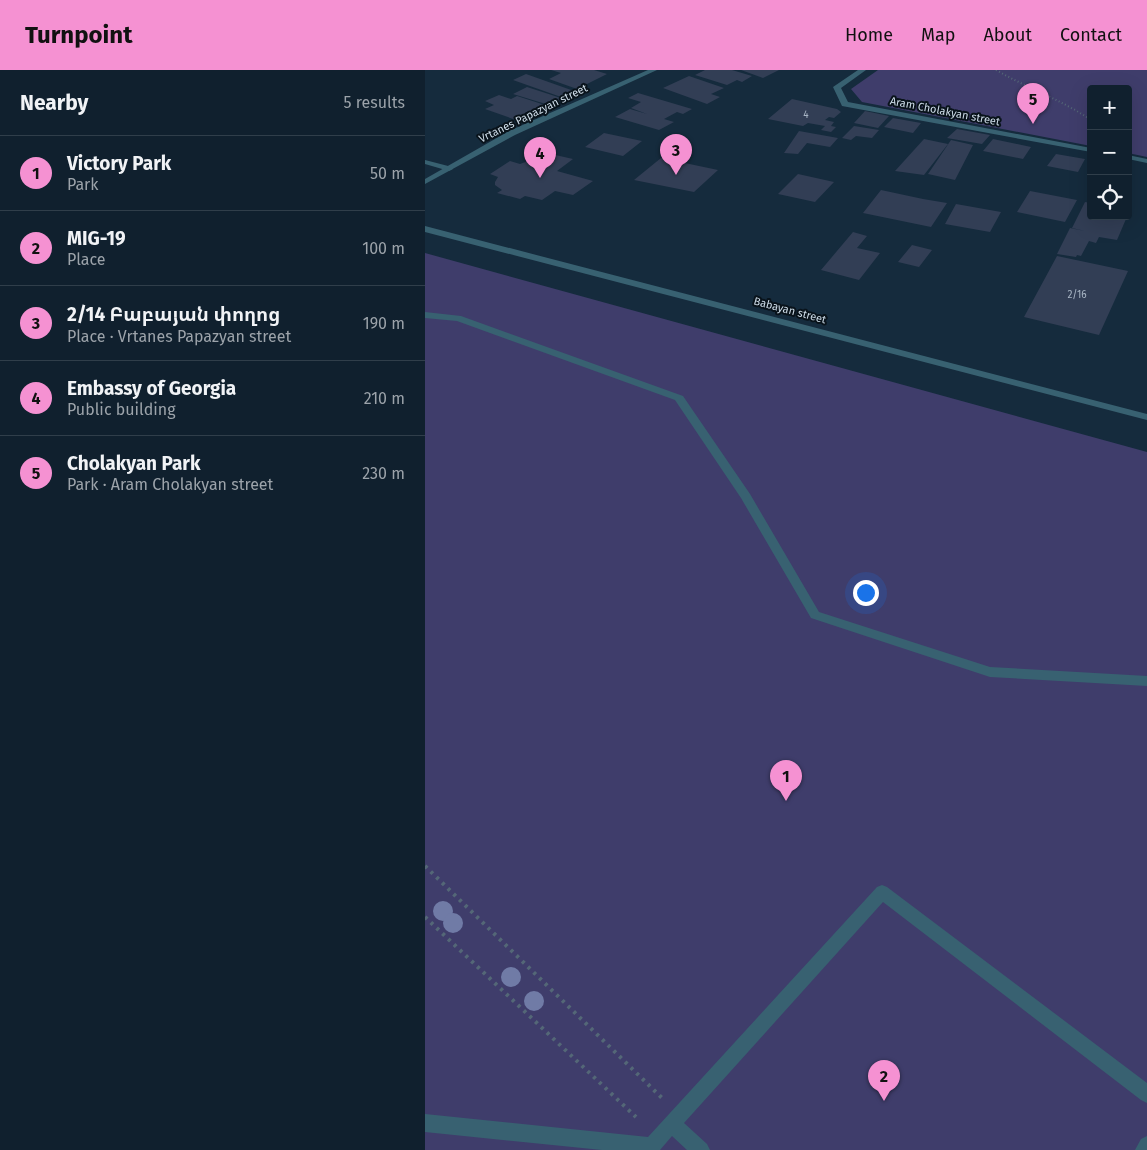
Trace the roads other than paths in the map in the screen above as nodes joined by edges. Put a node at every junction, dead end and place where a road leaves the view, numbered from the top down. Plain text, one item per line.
1 (654, 70) edge
2 (863, 70) edge
3 (1087, 149) edge
4 (1132, 158) edge
5 (1147, 161) edge
6 (425, 162) edge
7 (449, 169) junction
8 (425, 182) edge
9 (425, 230) edge
10 (425, 315) edge
11 (1147, 417) edge
12 (1147, 681) edge
13 (1147, 1094) edge
14 (425, 1123) edge
15 (662, 1134) edge
16 (1147, 1145) edge
17 (701, 1150) edge
18 (1144, 1150) edge

1 - 7 street, Vrtanes Papazyan street
2 - 3 street, Aram Cholakyan street
4 - 5 street
6 - 7 street
7 - 8 street, Vrtanes Papazyan street
9 - 11 street, Babayan street
10 - 12 street
13 - 15 street
14 - 15 street
15 - 17 street
16 - 18 street

